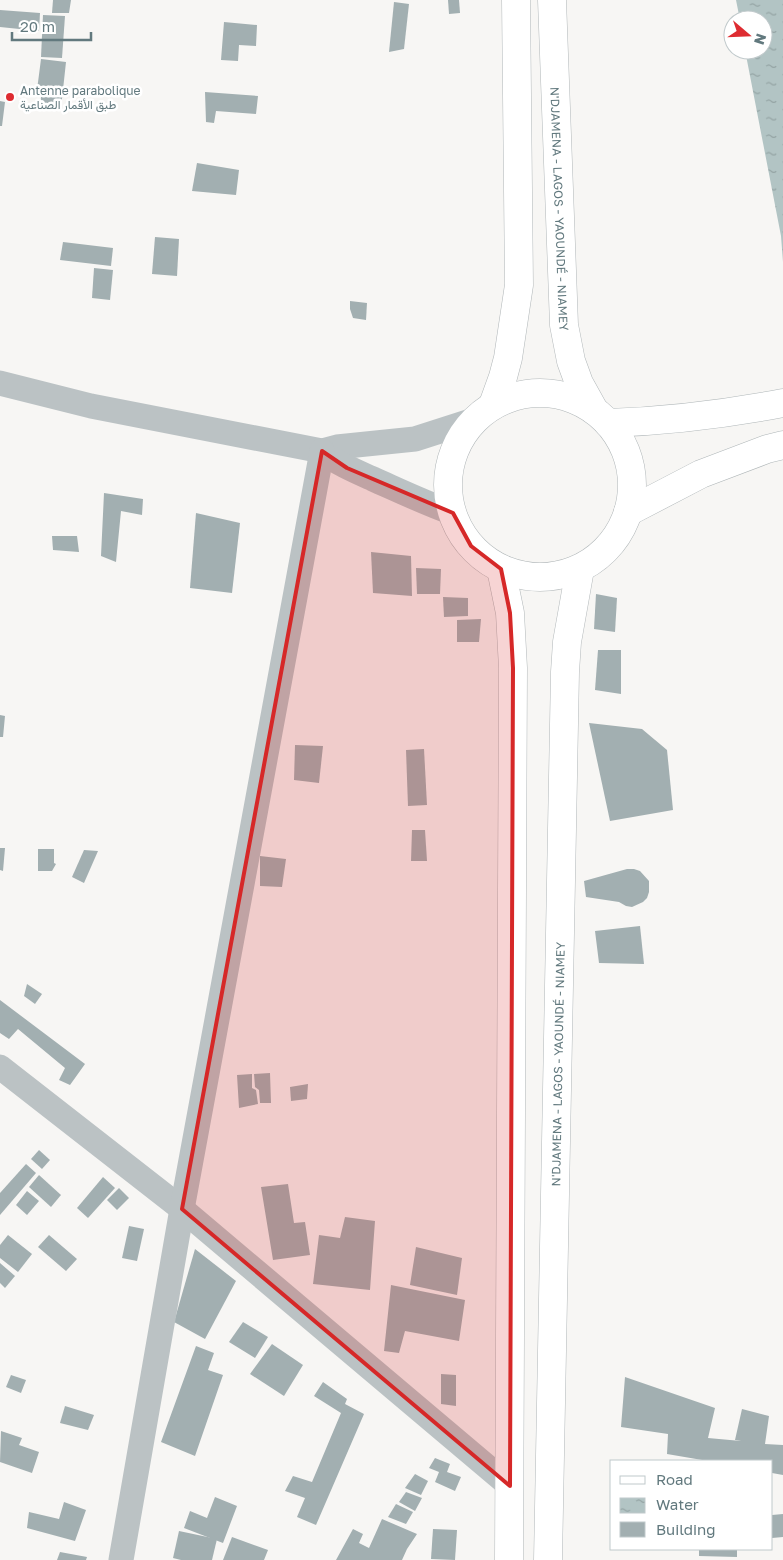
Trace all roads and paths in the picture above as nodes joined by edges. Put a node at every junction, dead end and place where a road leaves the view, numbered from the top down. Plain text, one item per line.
1 (516, 0) edge
2 (552, 0) edge
3 (0, 383) edge
4 (494, 402) junction
5 (783, 403) edge
6 (601, 416) junction
7 (472, 421) junction
8 (783, 445) edge
9 (322, 450) junction
10 (453, 512) junction
11 (628, 512) junction
12 (501, 569) junction
13 (580, 569) junction
14 (0, 1067) edge
15 (182, 1209) junction
16 (510, 1486) junction
17 (121, 1560) edge
18 (510, 1560) edge
19 (548, 1560) edge

1 - 4 main road
2 - 6 main road, N'DJAMENA - LAGOS - YAOUNDÉ - NIAMEY
3 - 9 street
4 - 6 main road
4 - 7 main road
5 - 6 main road
6 - 11 main road, N'DJAMENA - LAGOS - YAOUNDÉ - NIAMEY
7 - 9 street
7 - 10 main road, N'DJAMENA - LAGOS - YAOUNDÉ - NIAMEY
8 - 11 main road
9 - 10 street
9 - 15 street
10 - 12 main road, N'DJAMENA - LAGOS - YAOUNDÉ - NIAMEY
11 - 13 main road, N'DJAMENA - LAGOS - YAOUNDÉ - NIAMEY
12 - 13 main road, N'DJAMENA - LAGOS - YAOUNDÉ - NIAMEY
12 - 16 main road
13 - 19 main road, N'DJAMENA - LAGOS - YAOUNDÉ - NIAMEY
14 - 15 street
15 - 16 street
15 - 17 street
16 - 18 main road

